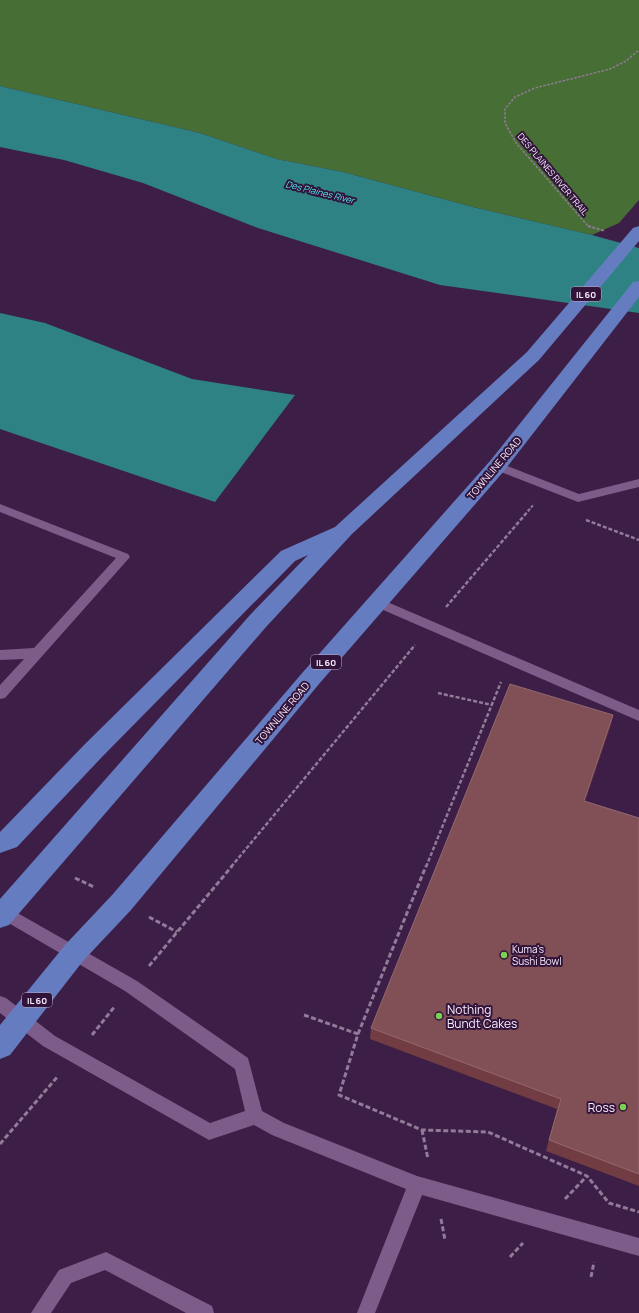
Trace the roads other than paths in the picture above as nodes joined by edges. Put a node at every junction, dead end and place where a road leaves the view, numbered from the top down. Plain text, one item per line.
1 (639, 231) edge
2 (639, 286) edge
3 (498, 466) junction
4 (639, 483) edge
5 (0, 508) edge
6 (345, 529) junction
7 (378, 603) junction
8 (36, 653) junction
9 (0, 655) edge
10 (0, 694) edge
11 (639, 716) edge
12 (0, 843) edge
13 (1, 913) edge
14 (74, 953) junction
15 (0, 1003) edge
16 (21, 1019) junction
17 (0, 1046) edge
18 (255, 1116) junction
19 (417, 1185) junction
20 (639, 1247) edge
21 (40, 1313) edge
22 (205, 1313) edge
23 (366, 1313) edge

1 - 6 main road, IL 60
2 - 3 main road, TOWNLINE ROAD / IL 60
3 - 4 lane
3 - 7 main road, TOWNLINE ROAD / IL 60
5 - 8 lane
6 - 12 main road
6 - 13 main road, IL 60
7 - 11 lane
7 - 14 main road, TOWNLINE ROAD / IL 60
8 - 9 lane
8 - 10 lane
13 - 14 lane
14 - 16 main road, TOWNLINE ROAD / IL 60
14 - 18 lane
15 - 16 lane
16 - 17 main road, TOWNLINE ROAD / IL 60
16 - 18 lane
18 - 19 lane
19 - 20 lane
19 - 23 lane
21 - 22 lane

